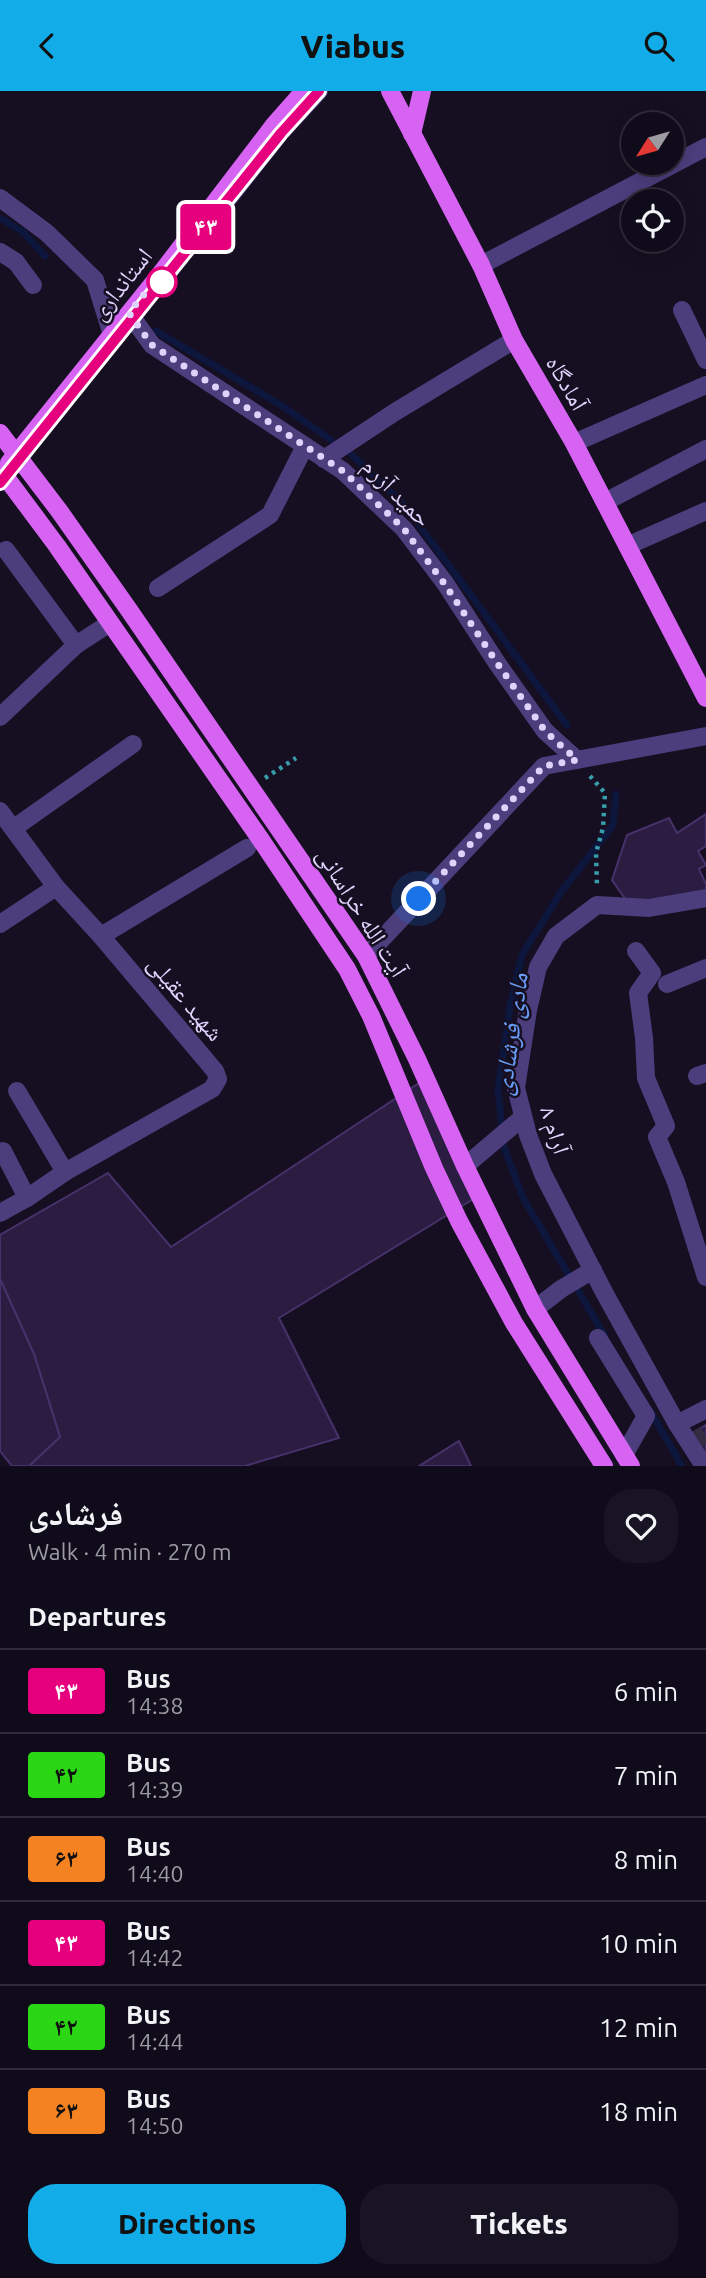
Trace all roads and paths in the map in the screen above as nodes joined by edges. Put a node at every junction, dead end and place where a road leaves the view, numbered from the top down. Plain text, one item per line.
1 (285, 91) edge
2 (304, 91) edge
3 (319, 91) edge
4 (390, 91) edge
5 (422, 91) edge
6 (274, 125) junction
7 (412, 134) junction
8 (706, 147) edge
9 (0, 198) edge
10 (0, 252) edge
11 (481, 265) junction
12 (33, 285) dead end
13 (682, 310) dead end
14 (129, 313) junction
15 (112, 335) junction
16 (514, 340) junction
17 (706, 360) edge
18 (706, 384) edge
19 (0, 433) edge
20 (574, 443) junction
21 (305, 446) junction
22 (706, 449) edge
23 (21, 454) junction
24 (324, 459) junction
25 (0, 475) edge
26 (604, 502) junction
27 (706, 511) edge
28 (627, 546) junction
29 (6, 550) dead end
30 (159, 588) dead end
31 (110, 623) junction
32 (76, 645) junction
33 (706, 698) edge
34 (0, 717) edge
35 (706, 736) edge
36 (133, 744) dead end
37 (296, 758) dead end
38 (577, 760) junction
39 (252, 787) junction
40 (0, 811) edge
41 (14, 828) junction
42 (280, 828) junction
43 (254, 844) junction
44 (56, 887) junction
45 (706, 898) edge
46 (597, 905) junction
47 (0, 924) edge
48 (102, 936) junction
49 (636, 951) dead end
50 (366, 956) junction
51 (706, 968) edge
52 (667, 984) dead end
53 (17, 1091) dead end
54 (523, 1117) junction
55 (3, 1151) dead end
56 (465, 1166) junction
57 (65, 1172) junction
58 (27, 1198) junction
59 (0, 1213) edge
60 (593, 1270) junction
61 (706, 1277) edge
62 (535, 1309) junction
63 (598, 1338) dead end
64 (706, 1409) edge
65 (677, 1424) junction
66 (628, 1460) edge
67 (604, 1466) edge
68 (704, 1466) edge

1 - 6 main road
2 - 6 main road, استانداری
3 - 23 street
4 - 7 main road, آمادگاه
5 - 7 main road
6 - 14 main road, استانداری
7 - 11 main road, آمادگاه
8 - 11 street
9 - 15 street
10 - 12 street
11 - 16 main road, آمادگاه
13 - 17 street
14 - 15 main road, استانداری
14 - 21 street, حمید آزرم
15 - 23 main road, استانداری
16 - 20 main road, آمادگاه
16 - 24 street
18 - 20 street
19 - 23 main road, آیت الله خراسانی
20 - 26 main road, آمادگاه
21 - 24 street, حمید آزرم
21 - 30 street
22 - 26 street
23 - 25 main road, استانداری
23 - 39 main road, آیت الله خراسانی
24 - 38 street, حمید آزرم
25 - 31 main road, آیت الله خراسانی
26 - 28 main road, آمادگاه
27 - 28 street
28 - 33 main road, آمادگاه
29 - 32 street
31 - 32 street
31 - 43 main road, آیت الله خراسانی
32 - 34 street
35 - 38 street
36 - 41 street
37 - 39 path
38 - 46 path
38 - 50 street
39 - 42 main road, آیت الله خراسانی
40 - 41 street, شهید عقیلی
41 - 44 street, شهید عقیلی
42 - 43 main road
42 - 50 main road, آیت الله خراسانی
43 - 48 street
43 - 67 main road, آیت الله خراسانی
44 - 47 street
44 - 48 street, شهید عقیلی
45 - 46 street
46 - 54 street, ۸ آرام
48 - 57 street, شهید عقیلی
49 - 61 street
50 - 56 main road, آیت الله خراسانی
51 - 52 street
53 - 57 street
54 - 56 street
54 - 60 street, ۸ آرام
55 - 58 street
56 - 62 main road, آیت الله خراسانی
57 - 58 street, شهید عقیلی
58 - 59 street, شهید عقیلی
60 - 62 street
60 - 65 street, ۸ آرام
62 - 66 main road, آیت الله خراسانی
63 - 66 street
64 - 65 street
65 - 68 street, ۸ آرام

